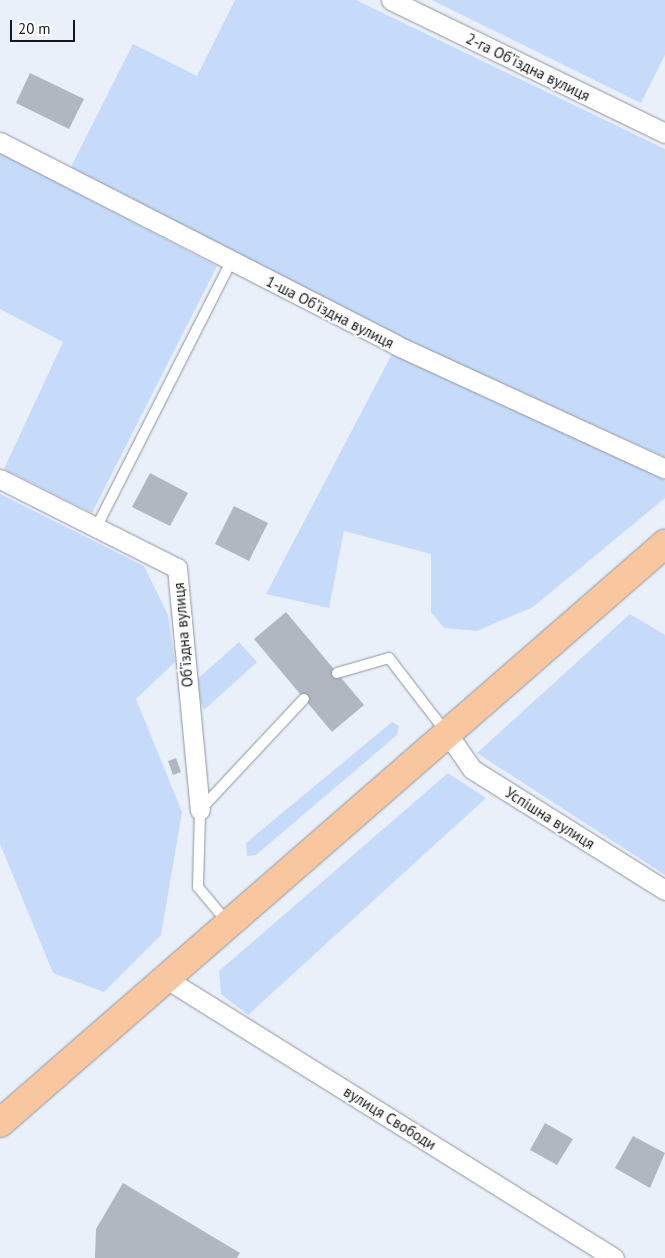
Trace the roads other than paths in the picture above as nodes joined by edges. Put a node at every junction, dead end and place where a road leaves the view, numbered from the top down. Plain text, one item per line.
1 (390, 0) edge
2 (665, 133) edge
3 (0, 142) edge
4 (231, 262) junction
5 (665, 469) edge
6 (0, 479) edge
7 (96, 528) junction
8 (665, 544) edge
9 (337, 673) dead end
10 (304, 699) dead end
11 (447, 733) junction
12 (200, 810) junction
13 (665, 890) edge
14 (228, 923) junction
15 (165, 978) junction
16 (10, 1115) edge
17 (0, 1142) edge
18 (614, 1258) edge

1 - 2 street, 2-га Обʼїздна вулиця
3 - 4 street, 1-ша Обʼїздна вулиця
4 - 5 street, 1-ша Обʼїздна вулиця
4 - 7 lane
6 - 7 street, Обʼїздна вулиця
7 - 12 street, Обʼїздна вулиця
8 - 11 main road
9 - 11 lane
10 - 12 lane
11 - 13 street, Успішна вулиця
11 - 14 main road
12 - 14 lane
14 - 15 main road
15 - 16 main road
15 - 18 street, вулиця Свободи
16 - 17 main road

